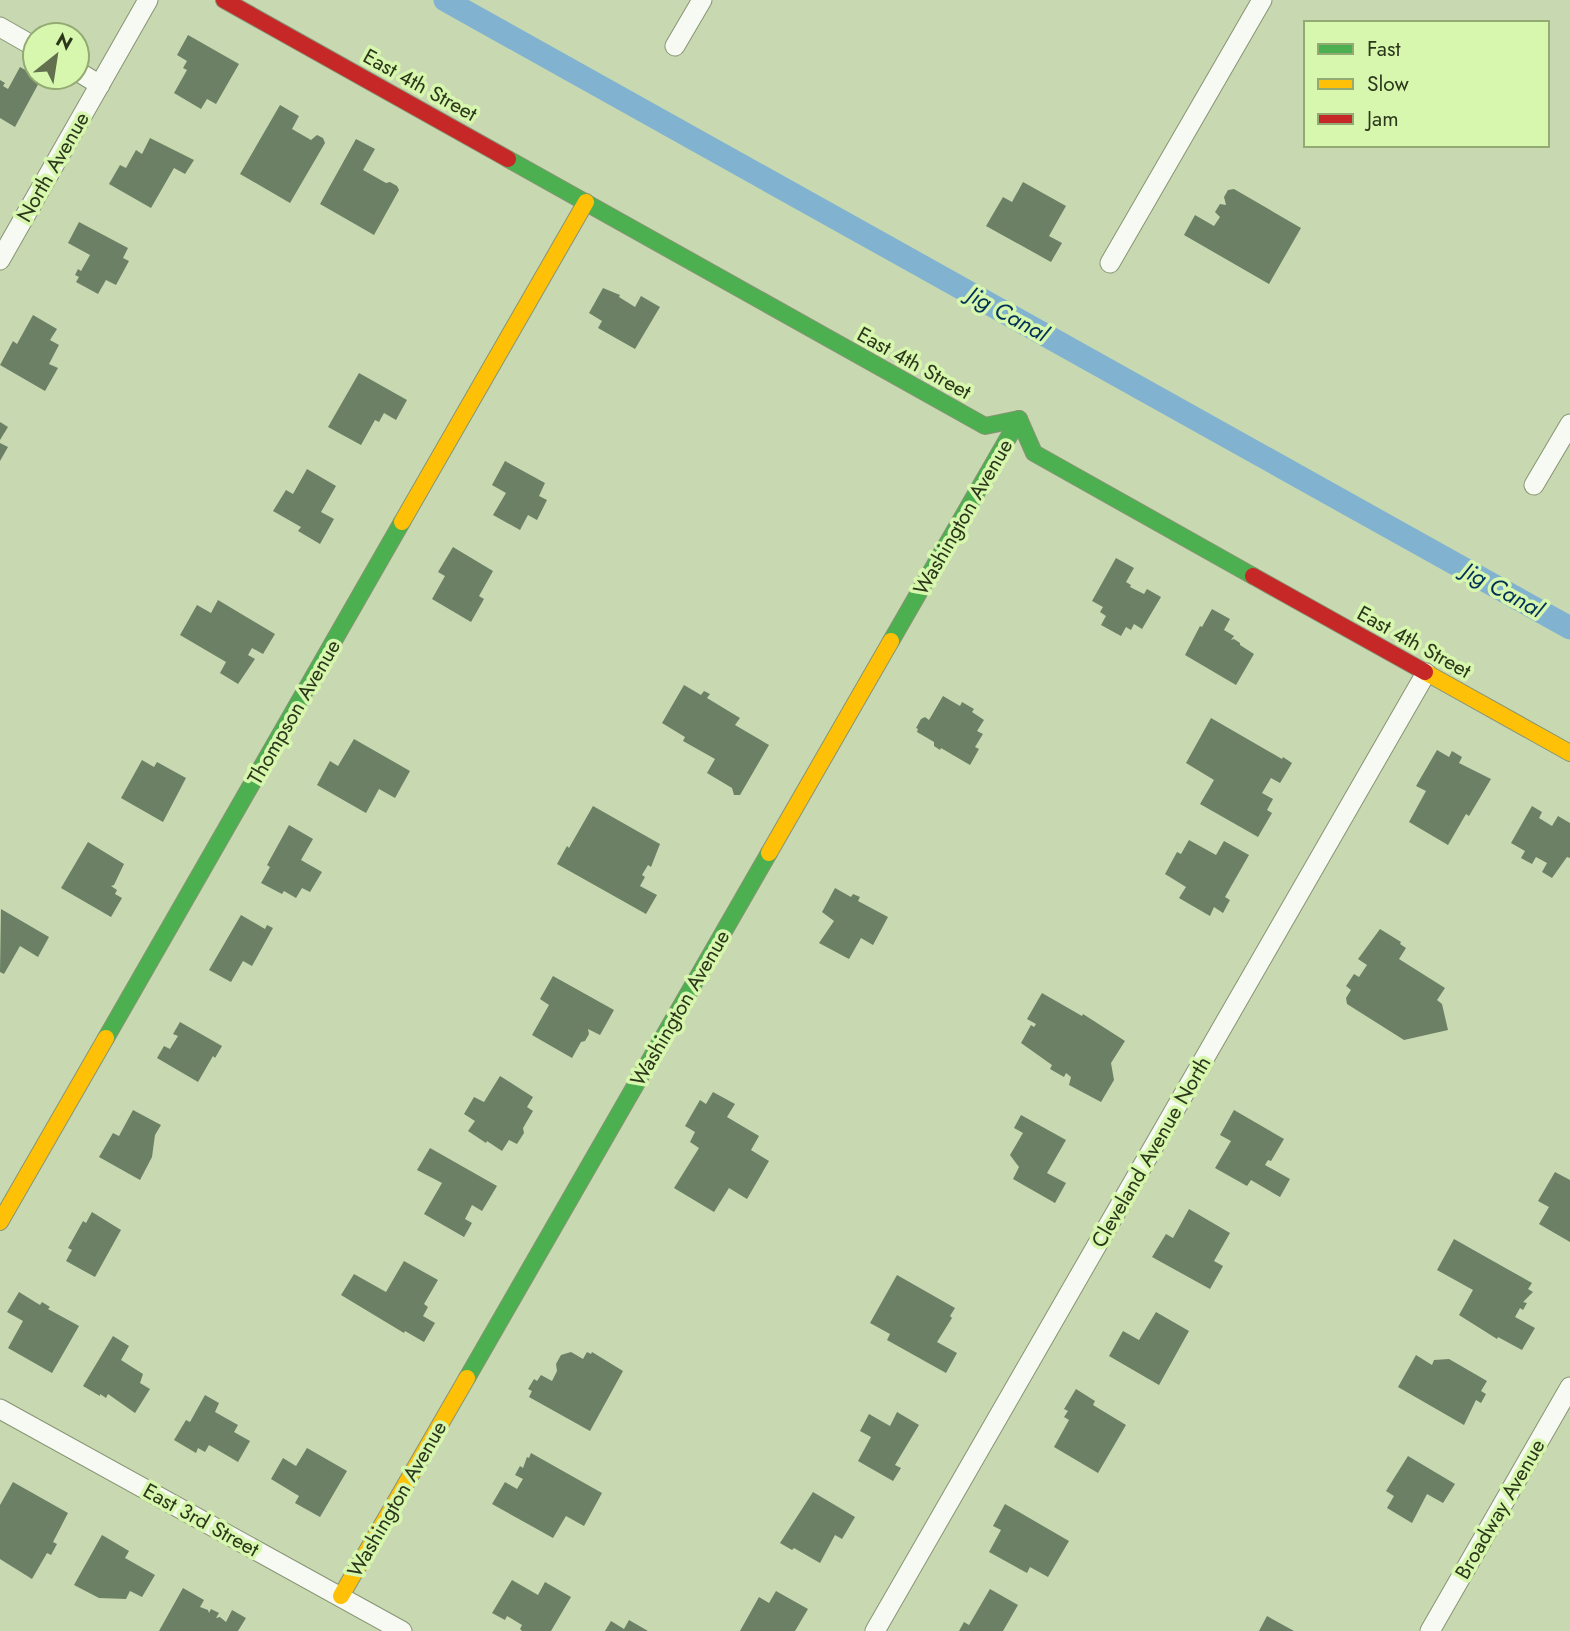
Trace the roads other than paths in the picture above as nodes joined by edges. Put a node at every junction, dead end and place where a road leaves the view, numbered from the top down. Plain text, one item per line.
1 (148, 0) edge
2 (225, 0) edge
3 (702, 0) edge
4 (1262, 0) edge
5 (0, 27) edge
6 (21, 39) edge
7 (675, 46) dead end
8 (91, 80) edge
9 (100, 85) junction
10 (586, 202) junction
11 (0, 260) edge
12 (1110, 263) dead end
13 (1019, 419) junction
14 (1570, 424) edge
15 (1534, 485) dead end
16 (1426, 673) junction
17 (1570, 753) edge
18 (0, 1222) edge
19 (1570, 1387) edge
20 (0, 1409) edge
21 (341, 1596) junction
22 (402, 1631) edge
23 (875, 1631) edge
24 (1430, 1631) edge

1 - 9 street, North Avenue
2 - 10 street, East 4th Street
3 - 7 street
4 - 12 street
5 - 6 street
8 - 9 street
9 - 11 street, North Avenue
10 - 13 street, East 4th Street
10 - 18 street, Thompson Avenue
13 - 16 street, East 4th Street
13 - 21 street, Washington Avenue
14 - 15 street
16 - 17 street, East 4th Street
16 - 23 street, Cleveland Avenue North
19 - 24 street, Broadway Avenue
20 - 21 street, East 3rd Street
21 - 22 street, East 3rd Street

